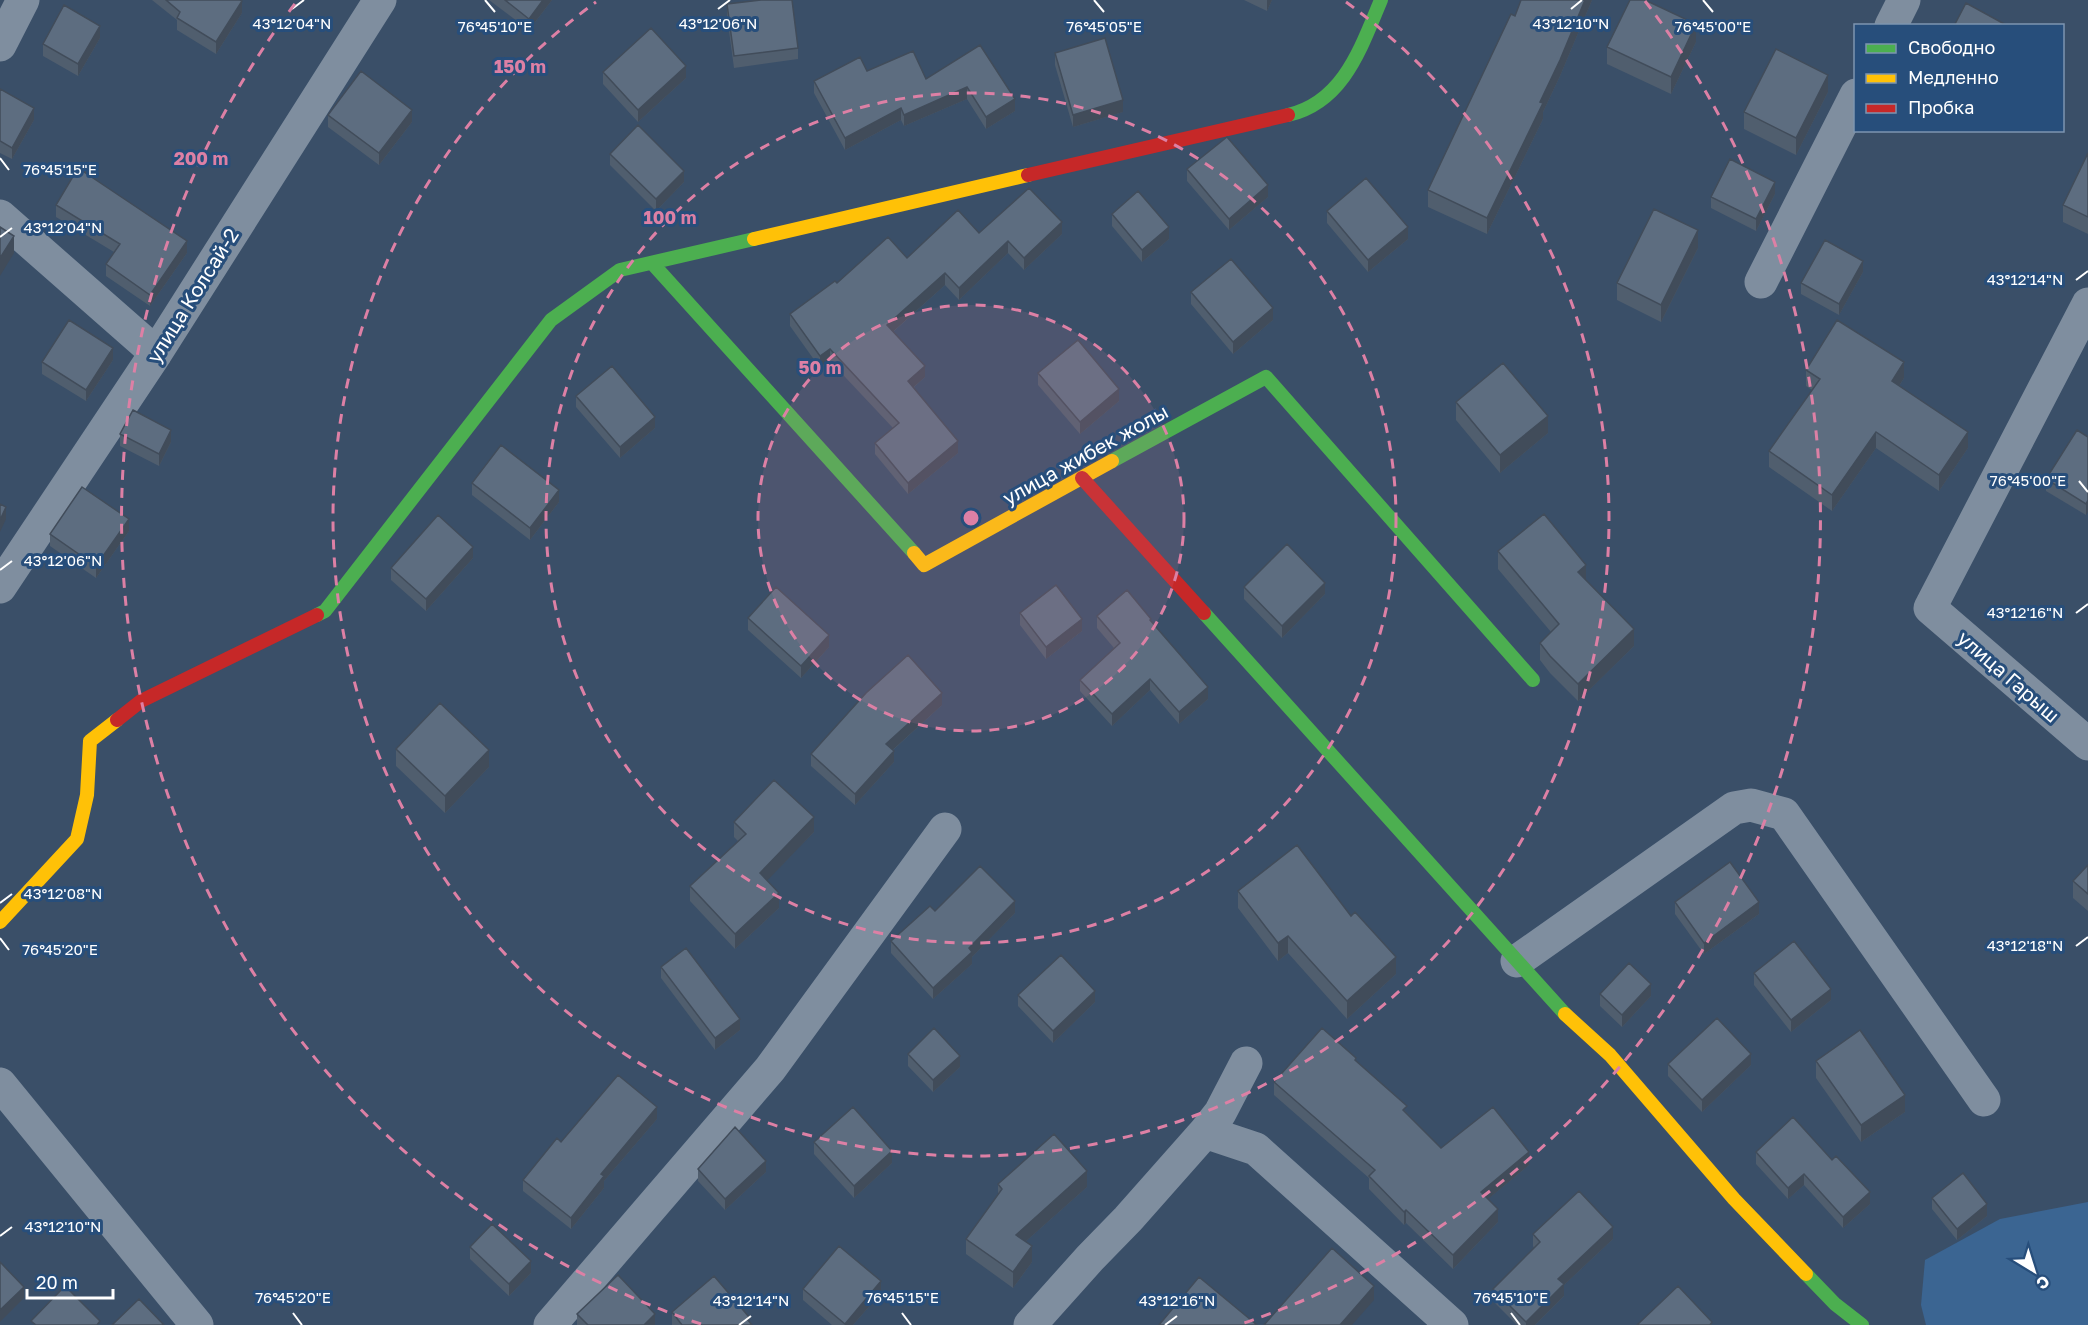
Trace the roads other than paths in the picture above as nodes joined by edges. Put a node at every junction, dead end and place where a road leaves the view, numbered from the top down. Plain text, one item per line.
1 (23, 0) edge
2 (380, 0) edge
3 (1381, 0) edge
4 (1904, 0) edge
5 (1892, 24) edge
6 (0, 45) edge
7 (1854, 99) edge
8 (0, 216) edge
9 (652, 263) junction
10 (1761, 282) dead end
11 (2088, 304) edge
12 (156, 353) junction
13 (1082, 478) junction
14 (0, 587) edge
15 (1533, 680) dead end
16 (2088, 744) edge
17 (945, 829) dead end
18 (0, 922) edge
19 (1517, 961) junction
20 (1246, 1064) dead end
21 (0, 1084) edge
22 (1984, 1100) dead end
23 (1205, 1132) junction
24 (197, 1325) edge
25 (550, 1325) edge
26 (1030, 1325) edge
27 (1452, 1325) edge
28 (1862, 1325) edge

1 - 6 street
2 - 12 street, улица Колсай-2
3 - 9 street
4 - 5 street
7 - 10 street
8 - 12 street
9 - 13 street, улица жибек жолы
9 - 18 street
11 - 16 street, улица Гарыш
12 - 14 street, улица Колсай-2
13 - 15 street, улица жибек жолы
13 - 19 street
17 - 25 street
19 - 22 street
19 - 28 street
20 - 23 street
21 - 24 street
23 - 26 street
23 - 27 street

